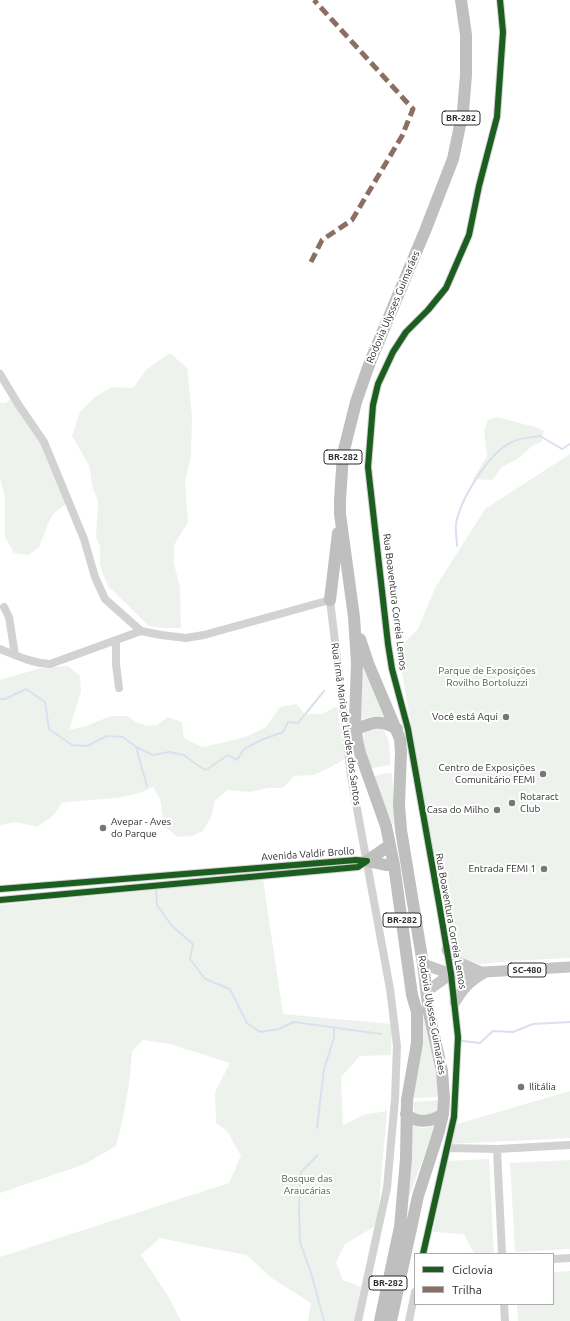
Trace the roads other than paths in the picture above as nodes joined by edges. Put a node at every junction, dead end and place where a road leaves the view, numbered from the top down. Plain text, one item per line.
1 (461, 0) edge
2 (500, 0) edge
3 (0, 374) edge
4 (340, 514) junction
5 (330, 600) junction
6 (4, 607) dead end
7 (354, 617) junction
8 (141, 631) junction
9 (116, 640) junction
10 (0, 649) edge
11 (15, 655) junction
12 (119, 688) dead end
13 (396, 729) junction
14 (355, 730) junction
15 (390, 845) junction
16 (367, 861) junction
17 (394, 865) junction
18 (0, 890) edge
19 (0, 900) edge
20 (447, 950) junction
21 (423, 964) junction
22 (570, 967) edge
23 (485, 973) junction
24 (451, 974) junction
25 (427, 990) junction
26 (455, 1002) junction
27 (406, 1114) junction
28 (443, 1114) junction
29 (570, 1145) edge
30 (447, 1148) junction
31 (497, 1149) junction
32 (423, 1253) edge
33 (502, 1253) edge
34 (570, 1258) edge
35 (554, 1259) edge
36 (414, 1297) edge
37 (504, 1305) edge
38 (358, 1321) edge
39 (380, 1321) edge
40 (391, 1321) edge
41 (409, 1321) edge
42 (505, 1321) edge

1 - 4 highway, Rodovia Ulysses Guimarães / BR-282
2 - 20 street, Rua Boaventura Correia Lemos
3 - 8 street
4 - 5 highway
4 - 7 highway, Rodovia Ulysses Guimarães / BR-282
5 - 8 street
5 - 16 street, Rua Irmã Maria de Lurdes dos Santos
6 - 11 street
7 - 13 highway, Rodovia Ulysses Guimarães / BR-282
7 - 14 highway, Rodovia Ulysses Guimarães / BR-282
8 - 9 street
9 - 11 street
9 - 12 street
10 - 11 street
13 - 14 highway
13 - 21 highway, Rodovia Ulysses Guimarães / BR-282
14 - 15 highway, Rodovia Ulysses Guimarães / BR-282
15 - 16 highway
15 - 17 highway, Rodovia Ulysses Guimarães / BR-282
16 - 17 highway
16 - 18 street, Avenida Valdir Brollo
16 - 19 street, Avenida Valdir Brollo
16 - 38 street, Rua Irmã Maria de Lurdes dos Santos
17 - 27 highway, Rodovia Ulysses Guimarães / BR-282
20 - 23 main road
20 - 24 street, Rua Boaventura Correia Lemos
21 - 24 main road, SC-480
21 - 25 highway, Rodovia Ulysses Guimarães / BR-282
22 - 23 main road, SC-480
23 - 24 main road, SC-480
23 - 26 main road
24 - 25 main road
24 - 26 street, Rua Boaventura Correia Lemos
25 - 28 highway, Rodovia Ulysses Guimarães / BR-282
26 - 30 street, Rua Boaventura Correia Lemos
27 - 28 highway
27 - 39 highway, Rodovia Ulysses Guimarães / BR-282
28 - 40 highway, Rodovia Ulysses Guimarães / BR-282
29 - 31 street
30 - 31 street
30 - 32 street, Rua Boaventura Correia Lemos
31 - 33 street
34 - 35 street
36 - 41 street
37 - 42 street

